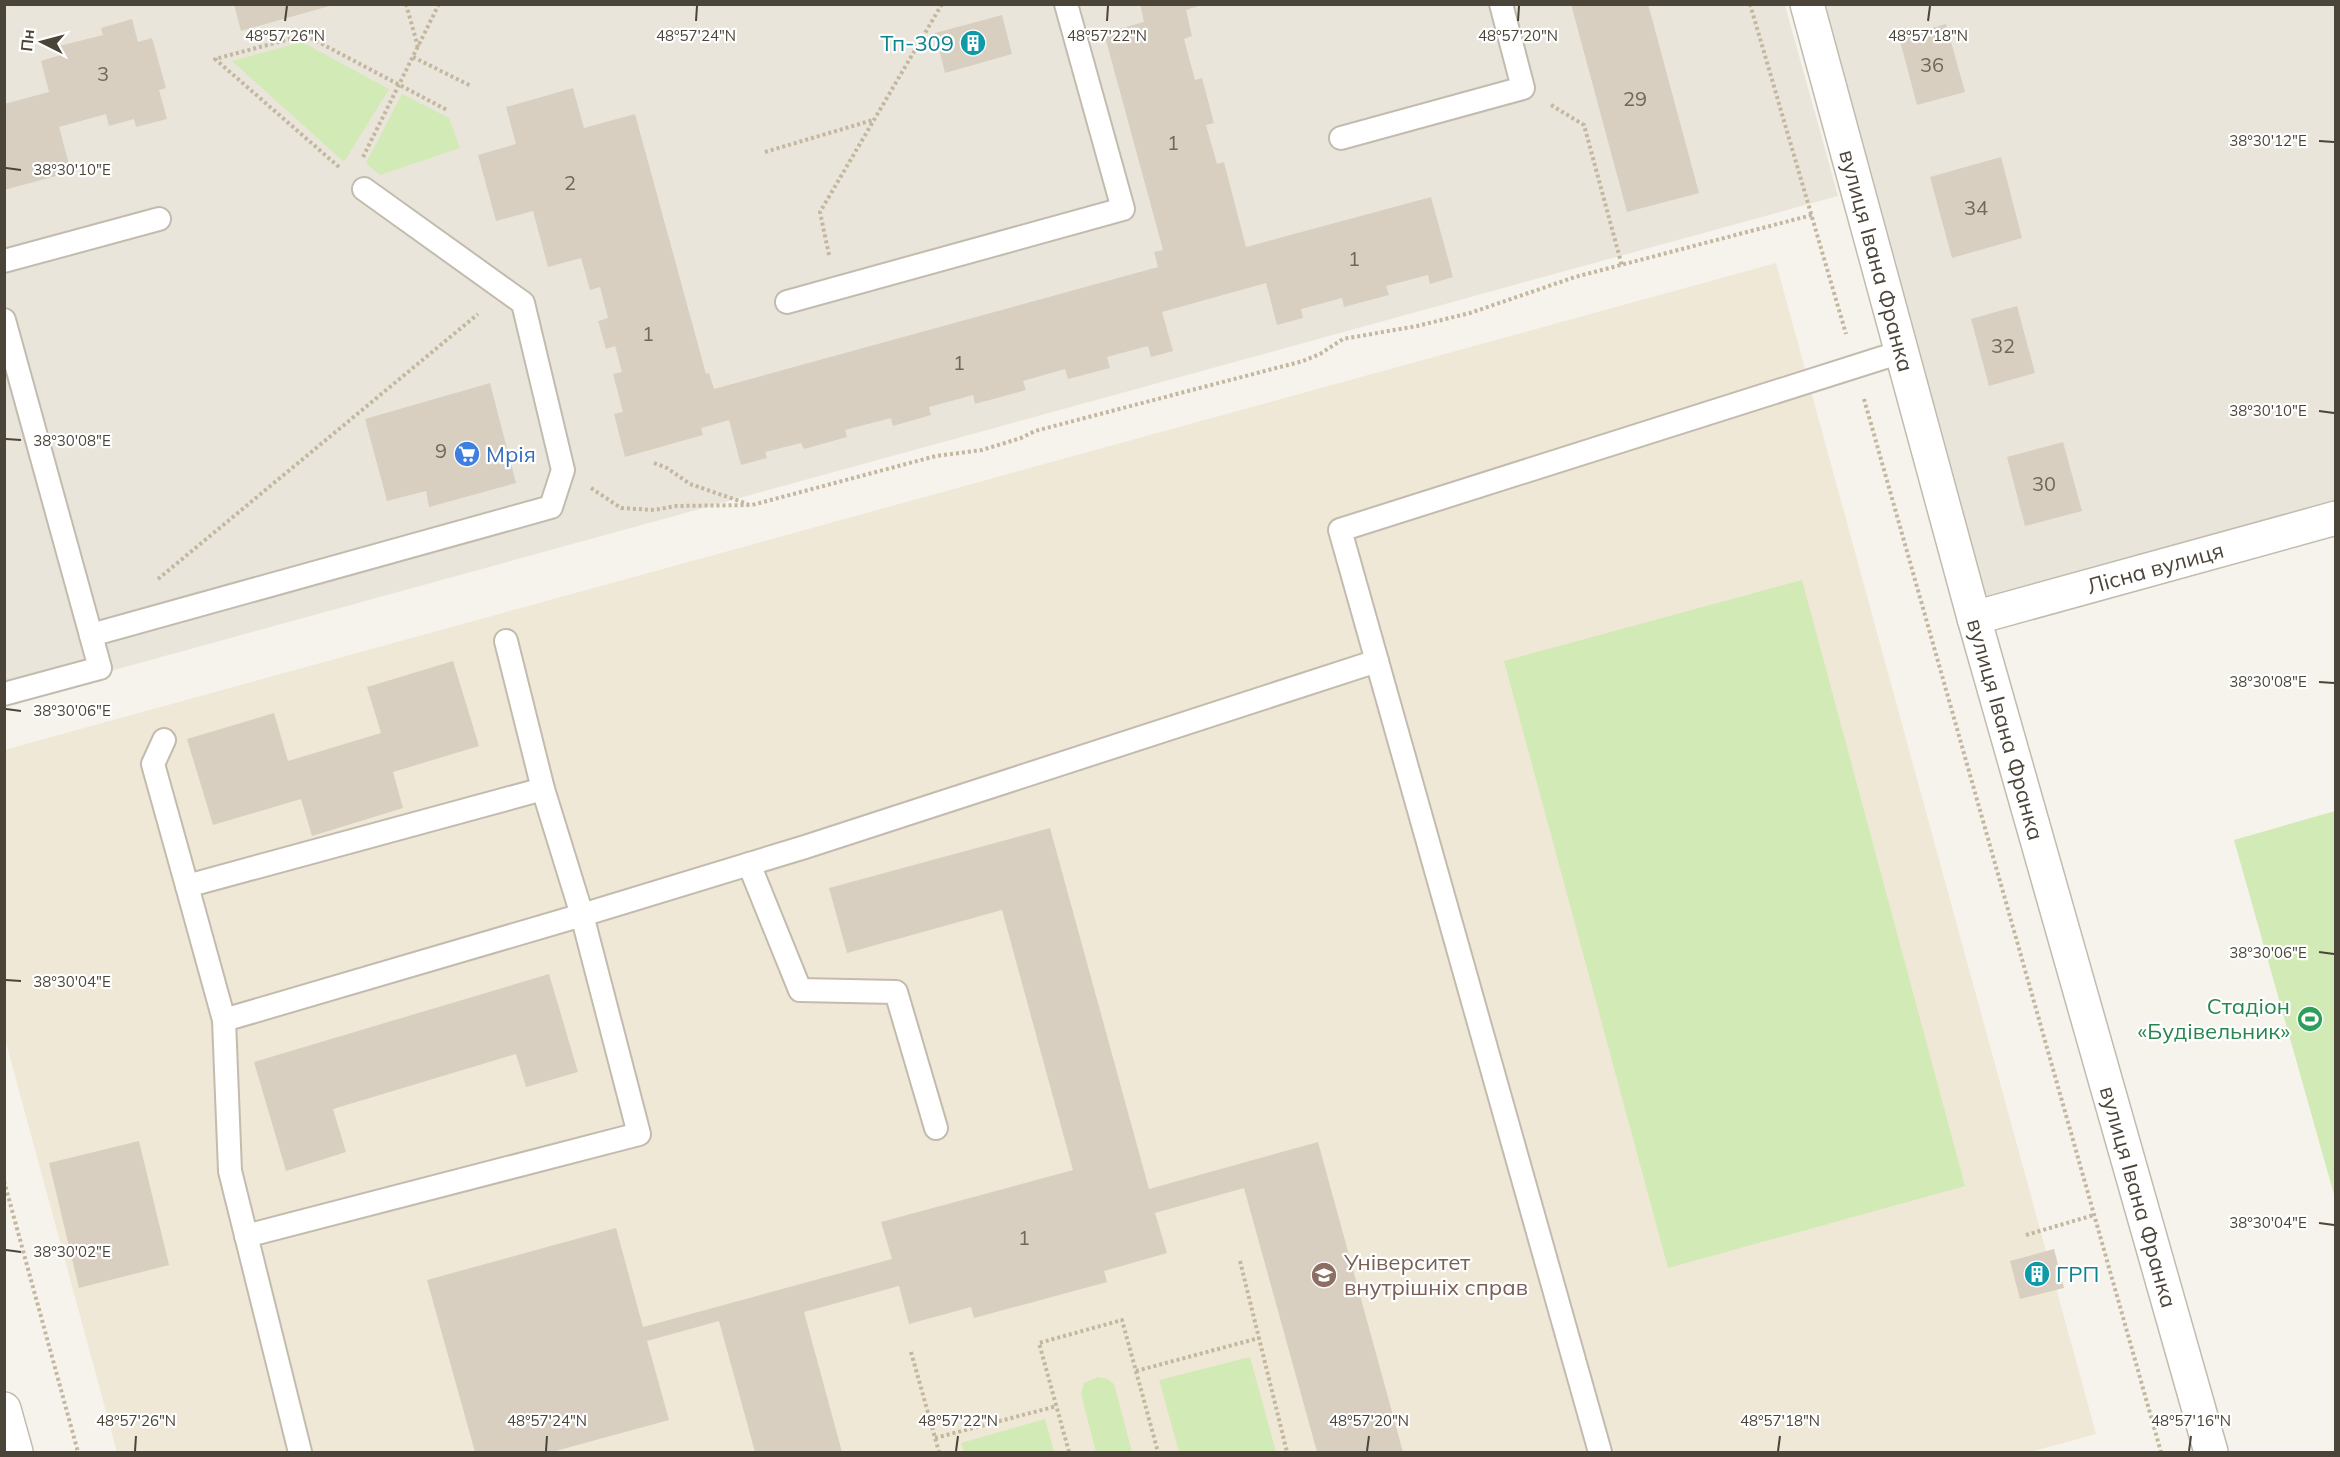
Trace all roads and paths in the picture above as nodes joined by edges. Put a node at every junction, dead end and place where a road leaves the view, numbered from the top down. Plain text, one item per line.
1 (406, 4) edge
2 (439, 4) edge
3 (942, 4) edge
4 (1066, 4) edge
5 (1501, 4) edge
6 (1750, 4) edge
7 (1807, 4) edge
8 (418, 47) junction
9 (413, 57) junction
10 (399, 85) junction
11 (471, 86) dead end
12 (1523, 88) junction
13 (447, 110) dead end
14 (874, 120) junction
15 (1341, 138) dead end
16 (765, 152) dead end
17 (358, 183) junction
18 (1812, 215) junction
19 (159, 219) dead end
20 (4, 261) edge
21 (1622, 266) junction
22 (835, 288) junction
23 (506, 291) junction
24 (787, 302) dead end
25 (4, 320) edge
26 (1901, 352) junction
27 (1855, 365) junction
28 (654, 463) dead end
29 (563, 470) junction
30 (752, 505) junction
31 (2336, 518) edge
32 (153, 583) dead end
33 (1974, 618) junction
34 (91, 635) junction
35 (506, 641) dead end
36 (1377, 661) junction
37 (4, 694) edge
38 (164, 740) dead end
39 (543, 789) junction
40 (749, 864) junction
41 (187, 886) junction
42 (582, 915) junction
43 (224, 1020) junction
44 (936, 1128) dead end
45 (4, 1181) edge
46 (2094, 1215) junction
47 (2026, 1235) dead end
48 (246, 1236) junction
49 (1240, 1261) dead end
50 (1259, 1338) junction
51 (911, 1352) dead end
52 (1136, 1371) junction
53 (1057, 1406) junction
54 (4, 1409) edge
55 (935, 1438) junction
56 (16, 1452) edge
57 (78, 1452) edge
58 (300, 1452) edge
59 (939, 1452) edge
60 (1070, 1452) edge
61 (1158, 1452) edge
62 (1287, 1452) edge
63 (1600, 1452) edge
64 (2161, 1452) edge
65 (2211, 1452) edge

1 - 8 path
2 - 8 path
3 - 14 path
4 - 22 lane
5 - 12 lane
6 - 18 path
7 - 26 street, вулиця Івана Франка
8 - 9 path
9 - 10 path
9 - 11 path
10 - 13 path
10 - 17 path
10 - 17 path
12 - 15 lane
12 - 21 path
14 - 16 path
14 - 22 path
17 - 23 lane
18 - 21 path
18 - 27 path
19 - 20 lane
21 - 30 path
22 - 24 lane
23 - 29 lane
23 - 32 path
25 - 34 lane
26 - 27 lane
26 - 33 street, вулиця Івана Франка
27 - 36 lane
27 - 46 path
28 - 30 path
29 - 30 path
29 - 34 lane
31 - 33 street, Лісна вулиця
33 - 65 street, вулиця Івана Франка
34 - 37 lane
35 - 39 lane
36 - 40 lane
36 - 63 lane
38 - 41 lane
39 - 41 lane
39 - 42 lane
40 - 42 lane
40 - 44 lane
41 - 43 lane
42 - 43 lane
42 - 48 lane
43 - 48 lane
45 - 57 path
46 - 47 path
46 - 64 path
48 - 58 lane
49 - 50 path
50 - 52 path
50 - 62 path
51 - 55 path
52 - 53 path
52 - 61 path
53 - 55 path
53 - 60 path
54 - 56 street
55 - 59 path

